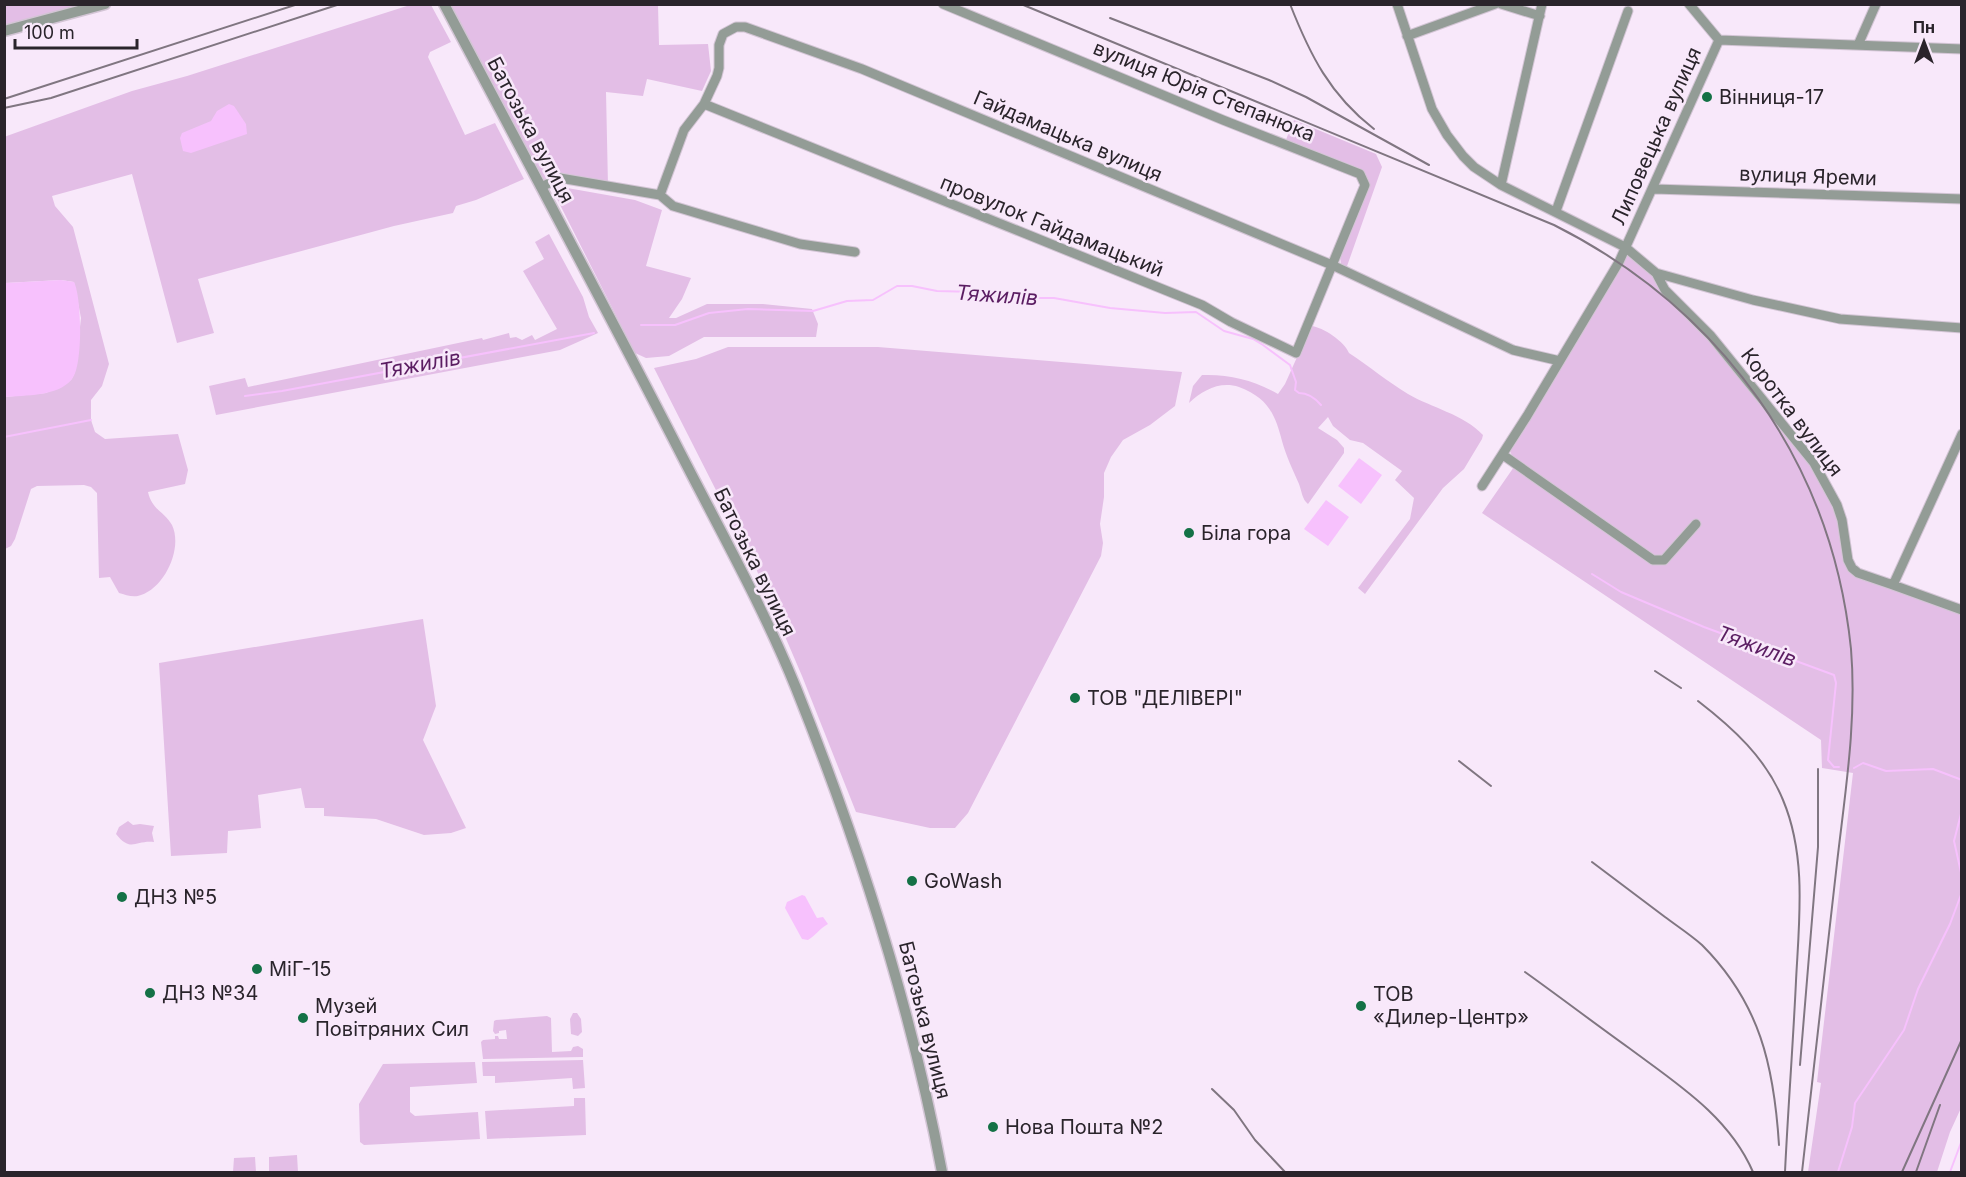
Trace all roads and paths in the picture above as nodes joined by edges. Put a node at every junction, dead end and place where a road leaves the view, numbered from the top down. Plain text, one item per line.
1 (105, 4) edge
2 (444, 4) edge
3 (943, 4) edge
4 (1397, 4) edge
5 (1495, 4) edge
6 (1501, 4) edge
7 (1542, 4) edge
8 (1689, 4) edge
9 (1876, 4) edge
10 (1628, 11) dead end
11 (1540, 16) junction
12 (4, 31) edge
13 (1407, 36) junction
14 (1719, 40) junction
15 (1858, 45) junction
16 (1962, 49) edge
17 (704, 104) junction
18 (1501, 185) junction
19 (541, 187) junction
20 (1654, 189) junction
21 (660, 195) junction
22 (1962, 199) edge
23 (1556, 211) junction
24 (1625, 247) junction
25 (855, 252) dead end
26 (1332, 265) junction
27 (1656, 273) junction
28 (1962, 328) edge
29 (1560, 361) junction
30 (1962, 434) edge
31 (1503, 455) junction
32 (1482, 486) dead end
33 (1696, 524) dead end
34 (1893, 585) junction
35 (1962, 610) edge
36 (942, 1173) edge

1 - 12 street
2 - 19 street, Батозька вулиця
3 - 26 street, вулиця Юрія Степанюка
4 - 13 street, Коротка вулиця
5 - 13 street
6 - 11 street
7 - 11 street
8 - 14 street
9 - 15 street
10 - 23 street
11 - 18 street
13 - 18 street, Коротка вулиця
14 - 15 street
14 - 20 street, Липовецька вулиця
15 - 16 street
17 - 21 street, Гайдамацька вулиця
17 - 26 street, Гайдамацька вулиця
17 - 26 street, провулок Гайдамацький
18 - 23 street, Коротка вулиця
19 - 21 street
19 - 36 street, Батозька вулиця
20 - 22 street, вулиця Яреми
20 - 24 street, Липовецька вулиця
21 - 25 street
23 - 24 street, Коротка вулиця
24 - 27 street, Коротка вулиця
24 - 29 street, Липовецька вулиця
26 - 29 street, Гайдамацька вулиця
27 - 28 street
27 - 34 street, Коротка вулиця
29 - 31 street, Липовецька вулиця
30 - 34 street
31 - 32 street, Липовецька вулиця
31 - 33 street
34 - 35 street

